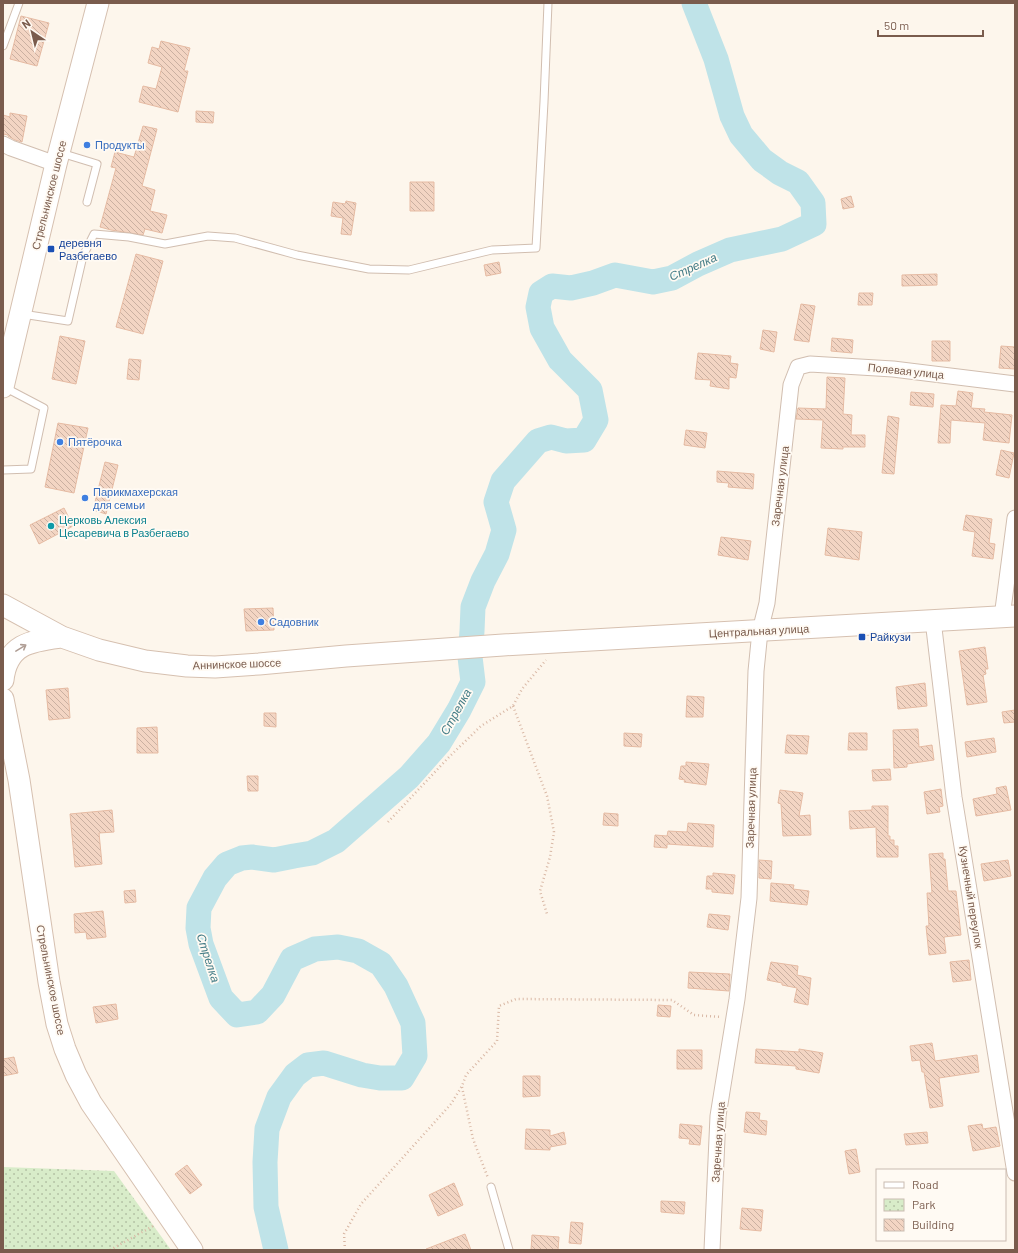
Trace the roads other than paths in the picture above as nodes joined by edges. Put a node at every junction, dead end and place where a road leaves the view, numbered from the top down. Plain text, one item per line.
1 (20, 3) edge
2 (98, 3) edge
3 (548, 3) edge
4 (3, 46) edge
5 (3, 144) edge
6 (58, 158) junction
7 (88, 202) dead end
8 (20, 313) junction
9 (798, 367) joint
10 (1015, 384) edge
11 (3, 387) edge
12 (3, 470) edge
13 (1015, 518) edge
14 (3, 605) edge
15 (1009, 617) edge
16 (933, 620) junction
17 (760, 631) junction
18 (62, 637) junction
19 (434, 651) joint
20 (3, 680) edge
21 (3, 699) edge
22 (1015, 1173) edge
23 (491, 1187) road end
24 (192, 1250) edge
25 (509, 1250) edge
26 (712, 1250) edge

1 - 4 lane
2 - 6 main road, Стрельнинское шоссе
3 - 8 lane
5 - 6 street
6 - 7 lane
6 - 8 main road, Стрельнинское шоссе
8 - 11 main road, Стрельнинское шоссе
9 - 10 street, Полевая улица
9 - 17 street, Заречная улица
11 - 12 lane
13 - 15 street
14 - 18 main road, Аннинское шоссе
15 - 16 main road, Центральная улица
16 - 17 main road, Центральная улица
16 - 22 street, Кузнечный переулок
17 - 19 main road, Центральная улица
17 - 26 street, Заречная улица
18 - 19 main road, Аннинское шоссе
20 -> 18 main road
21 - 24 main road, Стрельнинское шоссе
23 - 25 lane

